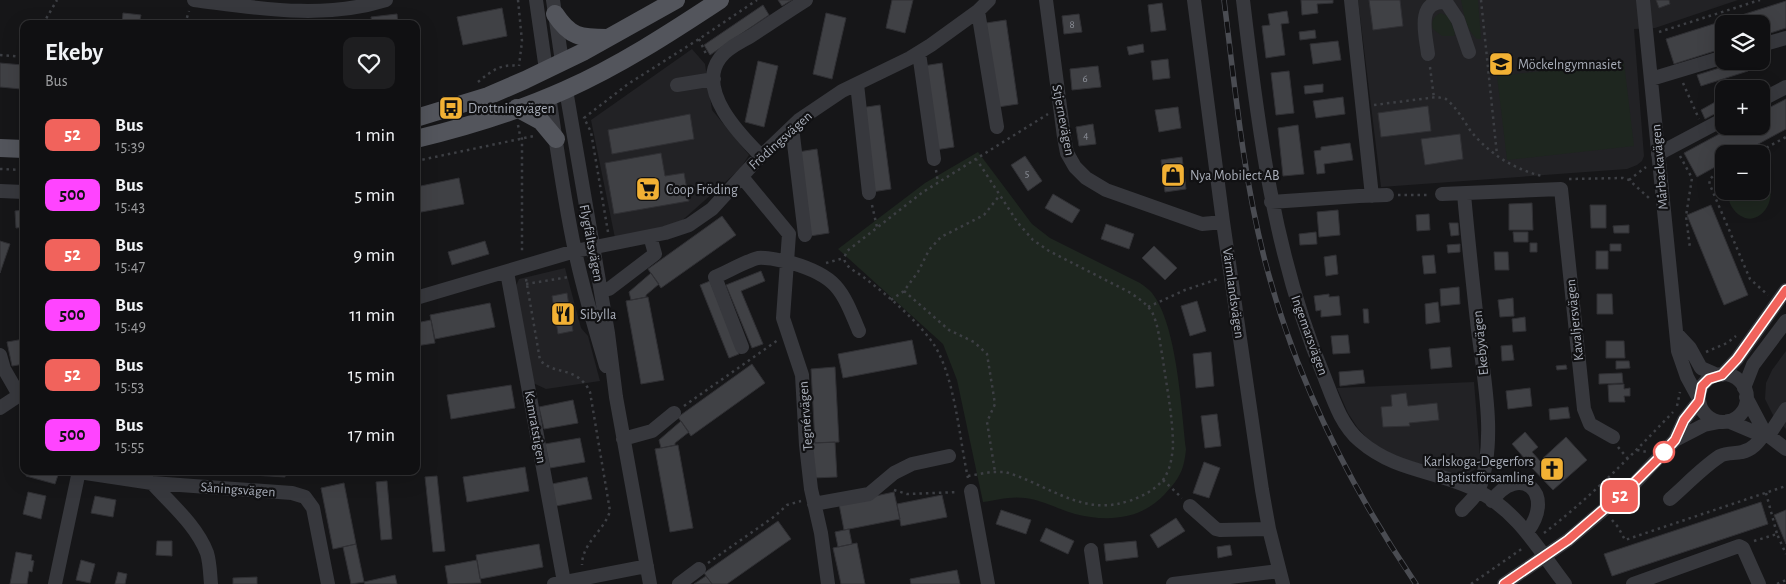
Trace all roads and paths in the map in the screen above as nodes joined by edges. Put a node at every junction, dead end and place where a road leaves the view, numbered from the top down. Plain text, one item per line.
1 (57, 0) edge
2 (194, 0) edge
3 (386, 0) edge
4 (518, 0) edge
5 (536, 0) edge
6 (676, 0) edge
7 (720, 0) edge
8 (756, 0) edge
9 (806, 0) edge
10 (989, 0) edge
11 (1046, 0) edge
12 (1194, 0) edge
13 (1243, 0) edge
14 (1350, 0) edge
15 (1481, 0) edge
16 (1643, 0) edge
17 (1760, 0) edge
18 (369, 3) edge
19 (554, 7) edge
20 (978, 12) junction
21 (45, 20) edge
22 (1646, 36) junction
23 (610, 38) junction
24 (1786, 38) edge
25 (1770, 42) edge
26 (1469, 52) dead end
27 (919, 53) junction
28 (1428, 54) joint
29 (0, 55) edge
30 (20, 57) edge
31 (1715, 60) edge
32 (562, 62) junction
33 (519, 66) junction
34 (546, 70) junction
35 (1678, 71) junction
36 (518, 74) dead end
37 (714, 79) junction
38 (1651, 79) junction
39 (478, 82) dead end
40 (857, 84) junction
41 (677, 85) dead end
42 (1786, 87) edge
43 (566, 90) junction
44 (1770, 95) edge
45 (549, 96) junction
46 (1434, 98) dead end
47 (1060, 106) junction
48 (517, 114) junction
49 (420, 117) edge
50 (1715, 124) edge
51 (792, 127) junction
52 (997, 127) dead end
53 (1705, 129) junction
54 (537, 135) dead end
55 (1786, 137) edge
56 (420, 138) edge
57 (522, 139) junction
58 (556, 139) junction
59 (592, 139) dead end
60 (1674, 145) junction
61 (1770, 146) edge
62 (0, 148) edge
63 (20, 149) edge
64 (1658, 154) junction
65 (761, 156) junction
66 (1497, 156) dead end
67 (934, 159) dead end
68 (420, 160) edge
69 (977, 160) junction
70 (0, 169) edge
71 (20, 170) edge
72 (1715, 174) edge
73 (742, 177) junction
74 (0, 191) edge
75 (20, 192) edge
76 (869, 192) joint
77 (1442, 194) joint
78 (1464, 194) junction
79 (1000, 195) junction
80 (1387, 195) joint
81 (1372, 196) junction
82 (1715, 198) edge
83 (1716, 200) edge
84 (1271, 202) junction
85 (1223, 222) junction
86 (877, 228) junction
87 (805, 235) dead end
88 (650, 236) junction
89 (593, 246) junction
90 (1690, 248) dead end
91 (575, 251) junction
92 (787, 262) junction
93 (524, 267) junction
94 (507, 272) junction
95 (569, 277) dead end
96 (1224, 277) dead end
97 (526, 284) junction
98 (609, 289) dead end
99 (1786, 290) edge
100 (904, 291) junction
101 (1769, 296) dead end
102 (420, 297) edge
103 (891, 300) junction
104 (1148, 307) junction
105 (1786, 321) edge
106 (859, 331) dead end
107 (787, 333) junction
108 (1677, 334) junction
109 (1732, 340) dead end
110 (742, 347) dead end
111 (0, 354) edge
112 (1701, 355) dead end
113 (1719, 375) junction
114 (1680, 390) dead end
115 (20, 393) edge
116 (1745, 393) junction
117 (20, 395) edge
118 (616, 398) junction
119 (1699, 400) junction
120 (0, 408) edge
121 (1786, 409) edge
122 (674, 413) joint
123 (1723, 422) junction
124 (1612, 437) dead end
125 (623, 439) junction
126 (1777, 439) edge
127 (1675, 440) junction
128 (1637, 450) junction
129 (1648, 453) dead end
130 (948, 456) dead end
131 (995, 472) junction
132 (78, 475) edge
133 (103, 475) edge
134 (968, 476) junction
135 (1163, 480) junction
136 (152, 483) junction
137 (1786, 486) edge
138 (971, 491) junction
139 (1478, 491) junction
140 (1766, 493) junction
141 (869, 494) junction
142 (1670, 499) dead end
143 (1492, 500) junction
144 (814, 504) junction
145 (1190, 506) joint
146 (1462, 510) dead end
147 (1604, 511) junction
148 (1269, 529) junction
149 (1777, 534) junction
150 (1530, 536) junction
151 (1739, 546) junction
152 (1090, 550) dead end
153 (1786, 554) edge
154 (1545, 557) junction
155 (646, 566) junction
156 (699, 569) joint
157 (1281, 577) edge
158 (584, 578) junction
159 (1786, 580) edge
160 (559, 583) edge
161 (55, 584) edge
162 (211, 584) edge
163 (328, 584) edge
164 (650, 584) edge
165 (679, 584) edge
166 (828, 584) edge
167 (988, 584) edge
168 (1096, 584) edge
169 (1173, 584) edge
170 (1471, 584) edge
171 (1504, 584) edge
172 (1565, 584) edge
173 (1633, 584) edge
174 (1759, 584) edge
175 (1777, 584) edge

1 - 21 path
2 - 18 street
3 - 18 street
4 - 33 path
5 - 34 street
6 - 23 main road
7 - 43 main road
8 - 59 path
9 - 37 street
10 - 20 street, Frödingsvägen
11 - 47 street, Stjernevägen
12 - 85 street, Värmlandsvägen
13 - 84 street, Ingemarsvägen
14 - 81 street
15 - 66 path
16 - 22 street, Mårbackavägen
17 - 22 path
19 - 23 main road
19 - 32 street
20 - 27 street, Frödingsvägen
20 - 52 street
22 - 38 street, Mårbackavägen
23 - 32 main road
24 - 25 street
26 - 28 street
27 - 40 street, Frödingsvägen
27 - 67 street
28 - 46 path
29 - 30 path
31 - 35 street
32 - 34 main road
32 - 43 main road
33 - 36 path
33 - 39 path
34 - 45 main road
34 - 49 main road
35 - 38 street
35 - 53 path
37 - 41 street
37 - 65 street
38 - 64 street, Mårbackavägen
40 - 51 street, Frödingsvägen
40 - 76 street
42 - 44 street
43 - 45 main road
43 - 89 street, Flygfältsvägen
45 - 48 main road
45 - 58 street, Flygfältsvägen
47 - 69 path
47 - 85 street, Stjernevägen
48 - 56 main road
48 - 57 path
48 - 58 main road
50 - 53 street
51 - 65 street, Frödingsvägen
51 - 87 street
53 - 60 street
54 - 57 path
55 - 61 path
57 - 68 path
57 - 93 path
58 - 91 street, Flygfältsvägen
60 - 64 street
60 - 90 path
62 - 63 main road
64 - 108 street, Mårbackavägen
65 - 73 street, Frödingsvägen
69 - 79 path
69 - 86 path
70 - 71 path
72 - 82 path
73 - 88 street, Frödingsvägen
73 - 92 street, Tegnérvägen
74 - 75 street
76 - 86 path
77 - 78 street
77 - 80 path
78 - 124 street, Kavaljersvägen
78 - 139 street, Ekebyvägen
79 - 100 path
79 - 104 path
80 - 81 street
81 - 84 street
83 - 101 path
84 - 139 street, Ingemarsvägen
85 - 148 street, Värmlandsvägen
86 - 103 path
88 - 89 street, Frödingsvägen
88 - 98 street
89 - 91 street, Frödingsvägen
89 - 118 street, Flygfältsvägen
91 - 93 street, Frödingsvägen
91 - 118 street, Flygfältsvägen
92 - 106 street
92 - 107 street, Tegnérvägen
92 - 110 street
93 - 94 street, Frödingsvägen
93 - 97 path
94 - 102 street, Frödingsvägen
94 - 160 street, Kamratstigen
95 - 97 path
96 - 104 path
97 - 158 path
99 - 113 street
100 - 103 path
100 - 131 path
103 - 134 path
104 - 135 path
105 - 116 street
107 - 122 path
107 - 144 street, Tegnérvägen
108 - 113 street
108 - 119 street, Mårbackavägen
109 - 112 path
111 - 115 street
113 - 116 street
113 - 119 street
114 - 128 path
116 - 123 street
116 - 126 street
117 - 120 street
118 - 125 street, Flygfältsvägen
119 - 123 street
119 - 127 street
121 - 126 street
122 - 125 street
123 - 126 street
123 - 127 street
125 - 155 street, Flygfältsvägen
126 - 142 street
127 - 147 street
128 - 129 path
128 - 150 path
130 - 141 street
131 - 134 path
131 - 135 path
132 - 161 street
133 - 136 street, Såningsvägen
134 - 138 path
135 - 145 path
136 - 162 street
136 - 163 street, Såningsvägen
137 - 140 path
138 - 141 path
138 - 167 street
139 - 143 street, Ingemarsvägen
139 - 146 street
140 - 147 path
140 - 149 path
141 - 144 street
143 - 150 street, Ingemarsvägen
143 - 150 street
144 - 156 path
144 - 166 street, Tegnérvägen
145 - 148 street
147 - 154 street
148 - 157 street, Värmlandsvägen
149 - 151 path
149 - 153 path
150 - 154 street, Ingemarsvägen
150 - 170 path
151 - 173 street
151 - 174 street
152 - 168 street
154 - 171 street
154 - 172 street, Ingemarsvägen
155 - 158 street
155 - 164 street, Flygfältsvägen
156 - 165 street
157 - 169 street
158 - 160 street
159 - 175 path

